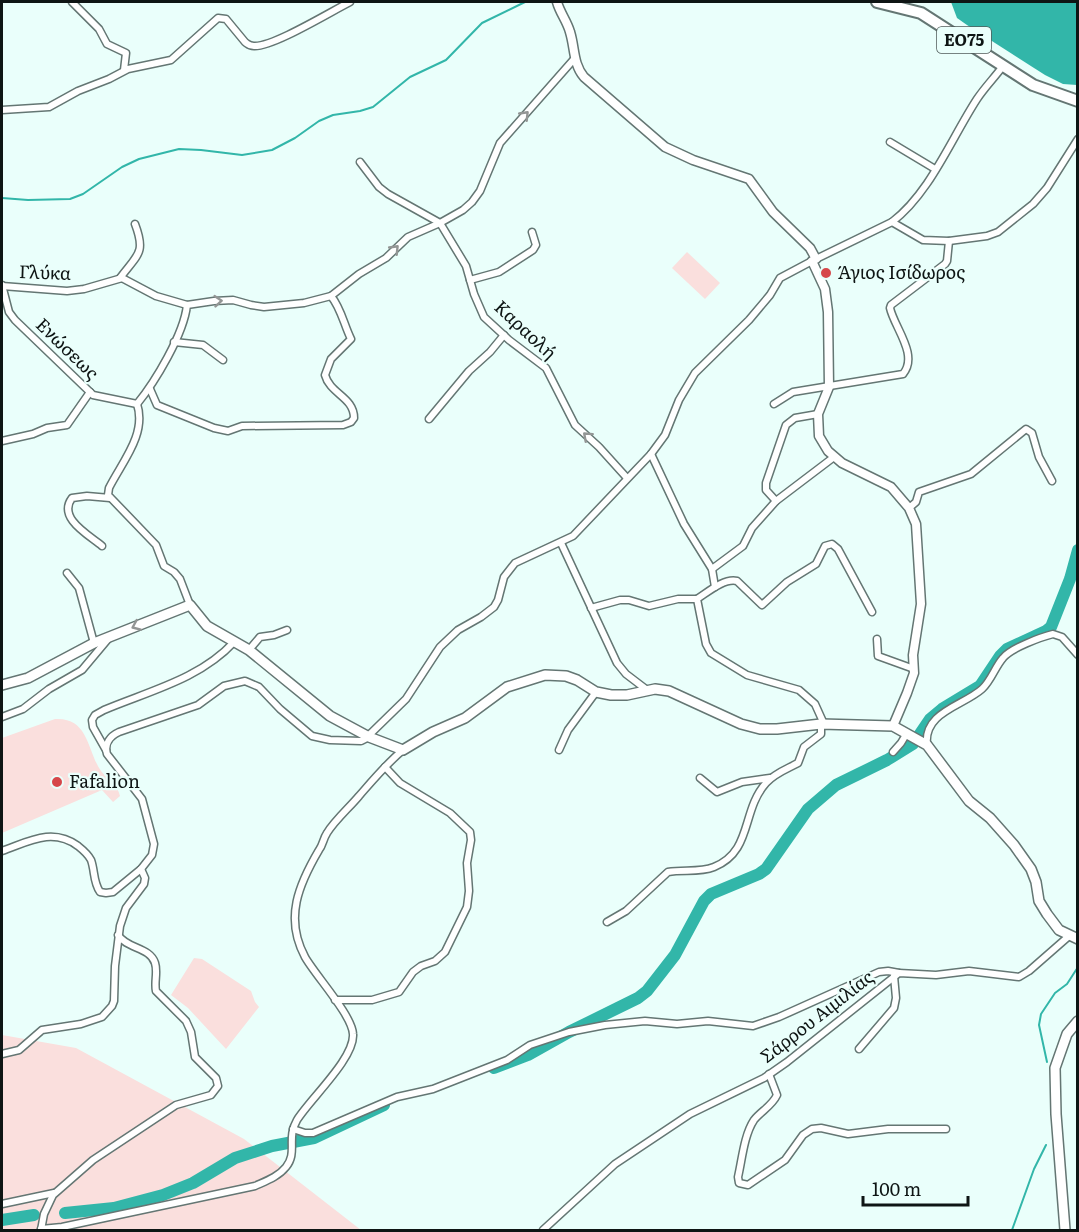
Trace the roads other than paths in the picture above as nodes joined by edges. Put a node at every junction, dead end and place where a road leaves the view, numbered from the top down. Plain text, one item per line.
1 (72, 2) edge
2 (350, 2) edge
3 (557, 2) edge
4 (877, 2) edge
5 (904, 2) edge
6 (575, 58) junction
7 (1004, 66) junction
8 (124, 70) junction
9 (1047, 90) junction
10 (1077, 101) edge
11 (2, 110) edge
12 (1077, 139) edge
13 (890, 142) dead end
14 (360, 162) dead end
15 (935, 169) junction
16 (892, 222) junction
17 (440, 223) junction
18 (135, 224) dead end
19 (532, 232) dead end
20 (949, 241) junction
21 (814, 260) junction
22 (120, 278) junction
23 (470, 280) junction
24 (2, 286) edge
25 (332, 296) junction
26 (187, 305) junction
27 (504, 335) junction
28 (174, 342) junction
29 (223, 360) dead end
30 (829, 387) junction
31 (150, 388) junction
32 (90, 392) junction
33 (137, 404) junction
34 (774, 404) dead end
35 (818, 414) junction
36 (429, 419) dead end
37 (2, 441) edge
38 (651, 454) junction
39 (834, 457) junction
40 (627, 478) junction
41 (1052, 481) dead end
42 (110, 498) junction
43 (776, 501) junction
44 (909, 508) junction
45 (561, 543) junction
46 (102, 546) dead end
47 (712, 569) junction
48 (67, 573) dead end
49 (715, 587) junction
50 (697, 599) junction
51 (190, 605) junction
52 (591, 608) junction
53 (872, 612) dead end
54 (287, 630) dead end
55 (108, 638) junction
56 (877, 639) dead end
57 (234, 642) junction
58 (94, 643) junction
59 (249, 651) junction
60 (1077, 655) edge
61 (914, 669) junction
62 (2, 685) edge
63 (647, 690) junction
64 (596, 692) junction
65 (2, 717) edge
66 (823, 724) junction
67 (893, 726) junction
68 (369, 736) junction
69 (917, 738) junction
70 (106, 750) junction
71 (404, 750) junction
72 (559, 750) dead end
73 (893, 752) dead end
74 (385, 767) junction
75 (700, 778) dead end
76 (771, 778) junction
77 (2, 851) edge
78 (141, 869) junction
79 (607, 922) dead end
80 (118, 935) junction
81 (1073, 938) edge
82 (896, 974) junction
83 (335, 1000) junction
84 (1077, 1021) edge
85 (859, 1049) dead end
86 (2, 1054) edge
87 (769, 1074) junction
88 (946, 1129) dead end
89 (292, 1132) junction
90 (52, 1196) junction
91 (2, 1204) edge
92 (41, 1230) edge
93 (543, 1230) edge
94 (1065, 1230) edge

1 - 8 street
2 - 8 street
3 - 6 street
4 - 7 main road, ΕΟ75
5 - 9 main road, ΕΟ75
17 -> 6 street
6 - 21 street
7 - 9 main road, ΕΟ75
7 - 15 street
8 - 11 street
9 - 10 main road, ΕΟ75
12 - 20 street
13 - 15 street
14 - 17 street
15 - 16 street
16 - 20 street
16 - 21 street
17 - 23 street, Καραολή
25 -> 17 street
18 - 22 street
19 - 23 street
20 - 30 street
21 - 30 street
21 - 38 street
22 - 24 street, Γλύκα
22 - 26 street
23 - 27 street, Καραολή
24 - 32 street, Ενώσεως
26 -> 25 street
25 - 31 street
26 - 28 street
27 - 36 street
40 -> 27 street, Καραολή
28 - 29 street
28 - 31 street
30 - 34 street
30 - 35 street
31 - 33 street
32 - 33 street, Ενώσεως
32 - 37 street
33 - 42 street
35 - 39 street
35 - 43 street
38 - 40 street
38 - 47 street
39 - 43 street
39 - 44 street
40 - 45 street
41 - 44 street
42 - 46 street
42 - 51 street
43 - 47 street
44 - 61 street
45 - 52 street
45 - 68 street
47 - 49 street
48 - 58 street
49 - 50 street
49 - 53 street
50 - 52 street
50 - 66 street
51 -> 55 main road
51 - 57 main road
52 - 63 street
54 - 59 street
55 - 58 main road
55 - 65 street
56 - 61 street
57 - 59 main road
57 - 70 street
58 - 62 main road
59 - 68 main road
60 - 69 street
61 - 67 street
63 - 64 main road
63 - 66 main road
64 - 71 main road
64 - 72 street
66 - 67 main road
66 - 76 street
67 - 69 main road
68 - 70 street
68 - 71 main road
69 - 73 street
69 - 81 main road
70 - 78 street
71 - 74 street
74 - 83 street
74 - 83 street
75 - 76 street
76 - 79 street
77 - 78 street
78 - 80 street
80 - 86 street
80 - 90 street
81 - 82 street, Σάρρου Αιμιλίας
82 - 85 street
82 - 87 street, Σάρρου Αιμιλίας
82 - 89 street
83 - 89 street
84 - 94 main road
87 - 88 street
87 - 93 street, Σάρρου Αιμιλίας
89 - 92 street
90 - 91 street
90 - 92 street

